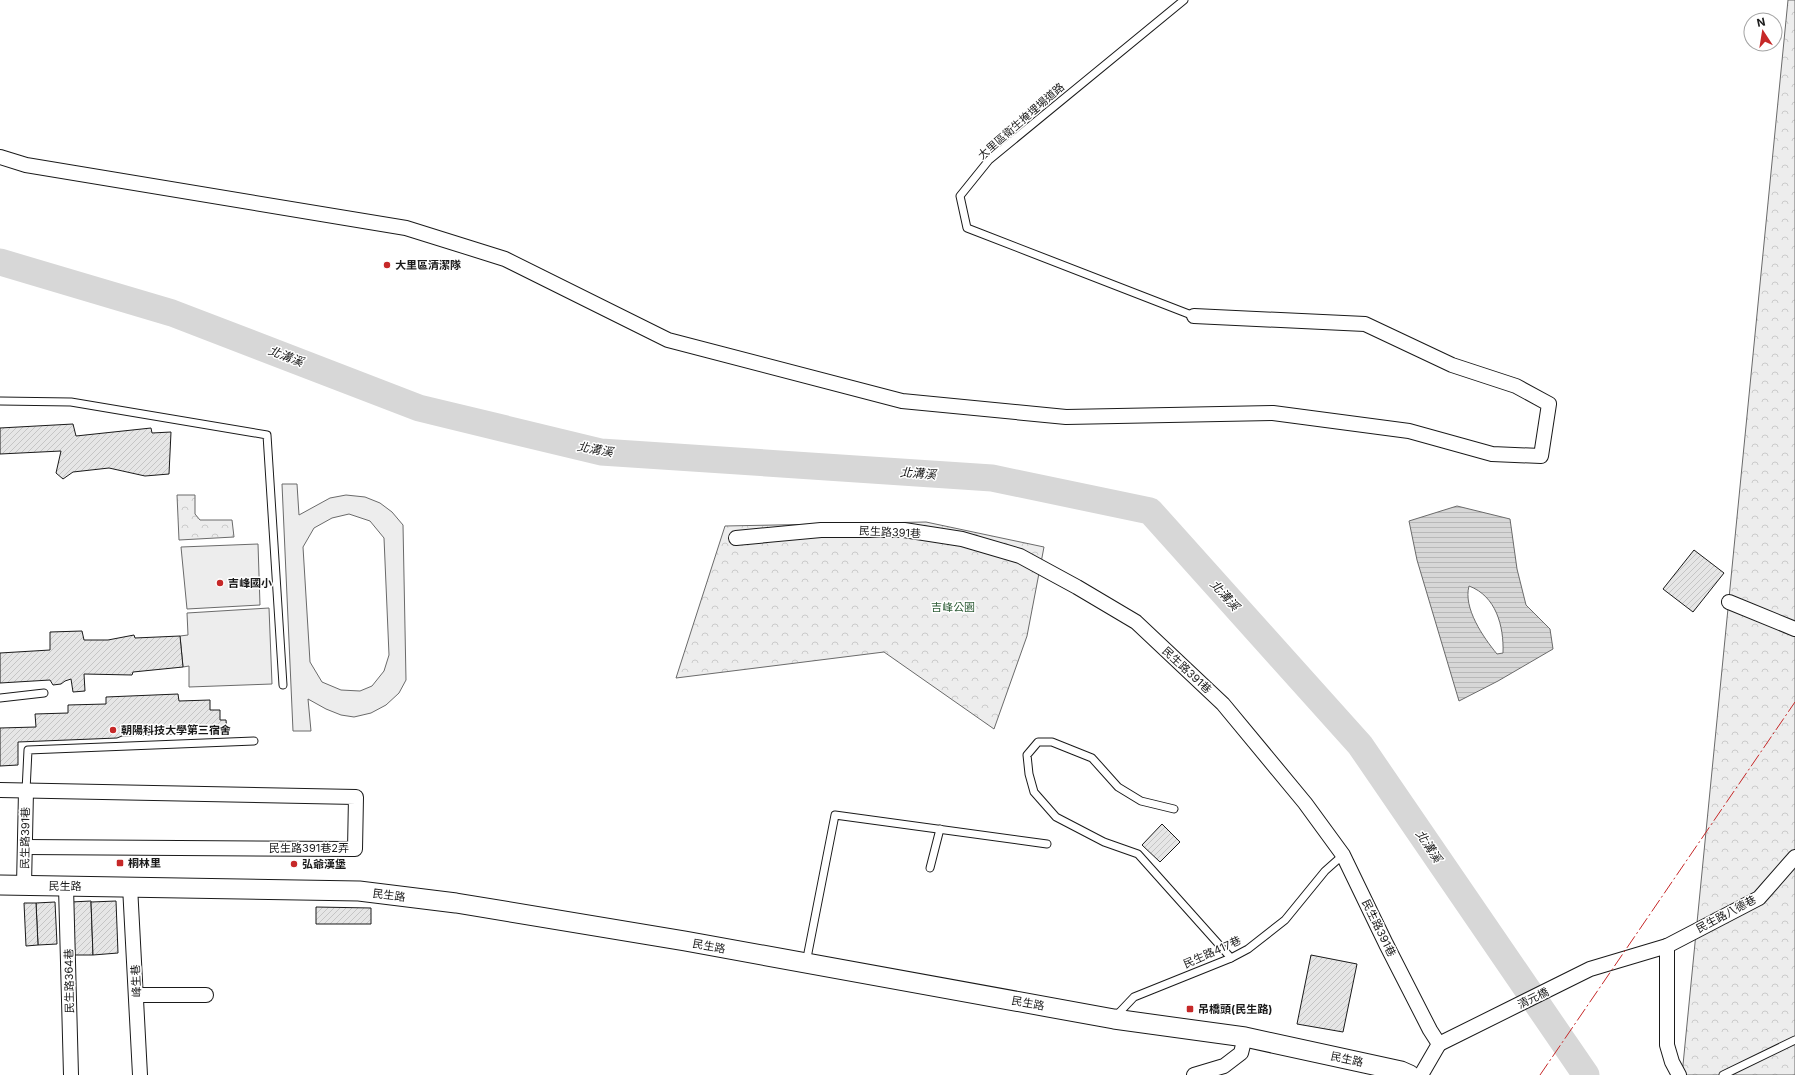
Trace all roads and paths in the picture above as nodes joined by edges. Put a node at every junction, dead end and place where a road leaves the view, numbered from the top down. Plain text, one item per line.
1 (1184, 0) edge
2 (0, 157) edge
3 (1194, 316) joint
4 (0, 400) edge
5 (736, 538) dead end
6 (1729, 602) dead end
7 (1795, 629) edge
8 (284, 685) dead end
9 (44, 693) dead end
10 (0, 698) edge
11 (254, 742) dead end
12 (0, 790) edge
13 (26, 791) junction
14 (1174, 809) dead end
15 (940, 829) junction
16 (1047, 844) dead end
17 (25, 846) junction
18 (1343, 855) junction
19 (1795, 857) edge
20 (930, 868) dead end
21 (0, 884) edge
22 (24, 885) junction
23 (130, 886) junction
24 (66, 887) junction
25 (1667, 946) junction
26 (1231, 958) junction
27 (806, 963) junction
28 (1584, 972) joint
29 (136, 995) junction
30 (206, 995) dead end
31 (1114, 1019) junction
32 (1245, 1037) junction
33 (1795, 1040) edge
34 (1439, 1044) junction
35 (71, 1075) edge
36 (140, 1075) edge
37 (1194, 1075) edge
38 (1410, 1075) edge
39 (1421, 1075) edge
40 (1679, 1075) edge
41 (1723, 1075) edge

1 - 3 lane, 大里區衛生掩埋場道路
2 - 3 street
4 - 8 lane
5 - 18 street, 民生路391巷
6 - 7 street
9 - 10 lane
11 - 13 lane
12 - 13 street
13 - 17 street, 民生路391巷
13 - 17 street, 民生路391巷2弄
14 - 26 lane
15 - 16 lane
15 - 20 lane
15 - 27 lane
17 - 22 street, 民生路391巷
18 - 26 lane, 民生路417巷
18 - 34 street, 民生路391巷
19 - 25 street, 民生路八德巷
21 - 22 street, 民生路
22 - 24 street, 民生路
23 - 24 street, 民生路
23 - 27 street, 民生路
23 - 29 street, 峰生巷
24 - 35 street, 民生路364巷
25 - 28 street, 民生路八德巷
25 - 40 street
26 - 31 lane, 民生路417巷
27 - 31 street, 民生路
28 - 34 street, 清元橋
29 - 30 street
29 - 36 street, 峰生巷
31 - 32 street, 民生路
32 - 37 street
32 - 38 street, 民生路
33 - 41 lane
34 - 39 street

